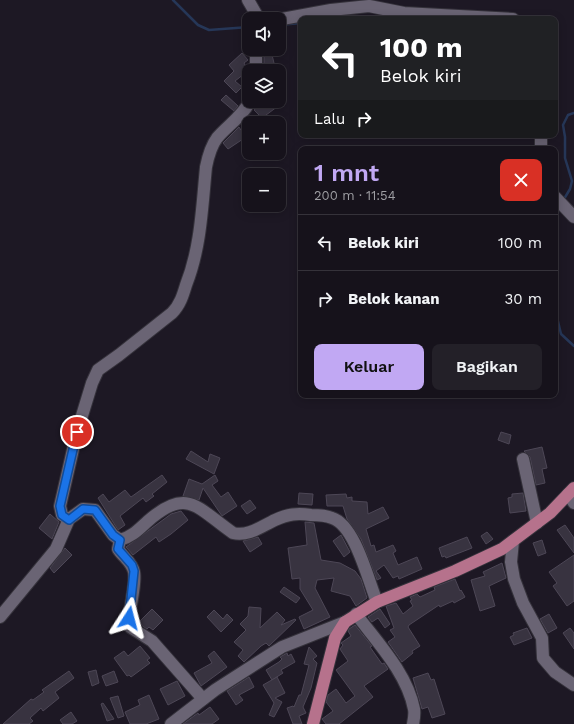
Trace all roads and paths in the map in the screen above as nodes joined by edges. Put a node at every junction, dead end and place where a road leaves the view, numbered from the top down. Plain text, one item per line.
1 (248, 0) edge
2 (255, 12) edge
3 (298, 16) edge
4 (298, 16) edge
5 (458, 16) edge
6 (286, 18) edge
7 (246, 108) edge
8 (558, 200) edge
9 (574, 217) edge
10 (523, 459) dead end
11 (572, 495) edge
12 (69, 520) junction
13 (537, 523) junction
14 (120, 540) junction
15 (513, 542) junction
16 (377, 602) junction
17 (356, 614) junction
18 (0, 617) edge
19 (345, 622) junction
20 (574, 685) edge
21 (203, 699) junction
22 (171, 724) edge
23 (313, 724) edge
24 (413, 724) edge

1 - 2 street
3 - 6 street
4 - 5 street
7 - 12 street
8 - 9 street
10 - 13 street
11 - 13 main road
12 - 14 street
12 - 18 street
13 - 15 main road
14 - 16 street
14 - 21 street
15 - 16 main road
15 - 20 street
16 - 17 main road
17 - 19 main road
17 - 24 street
19 - 21 street
19 - 23 main road
21 - 22 street

